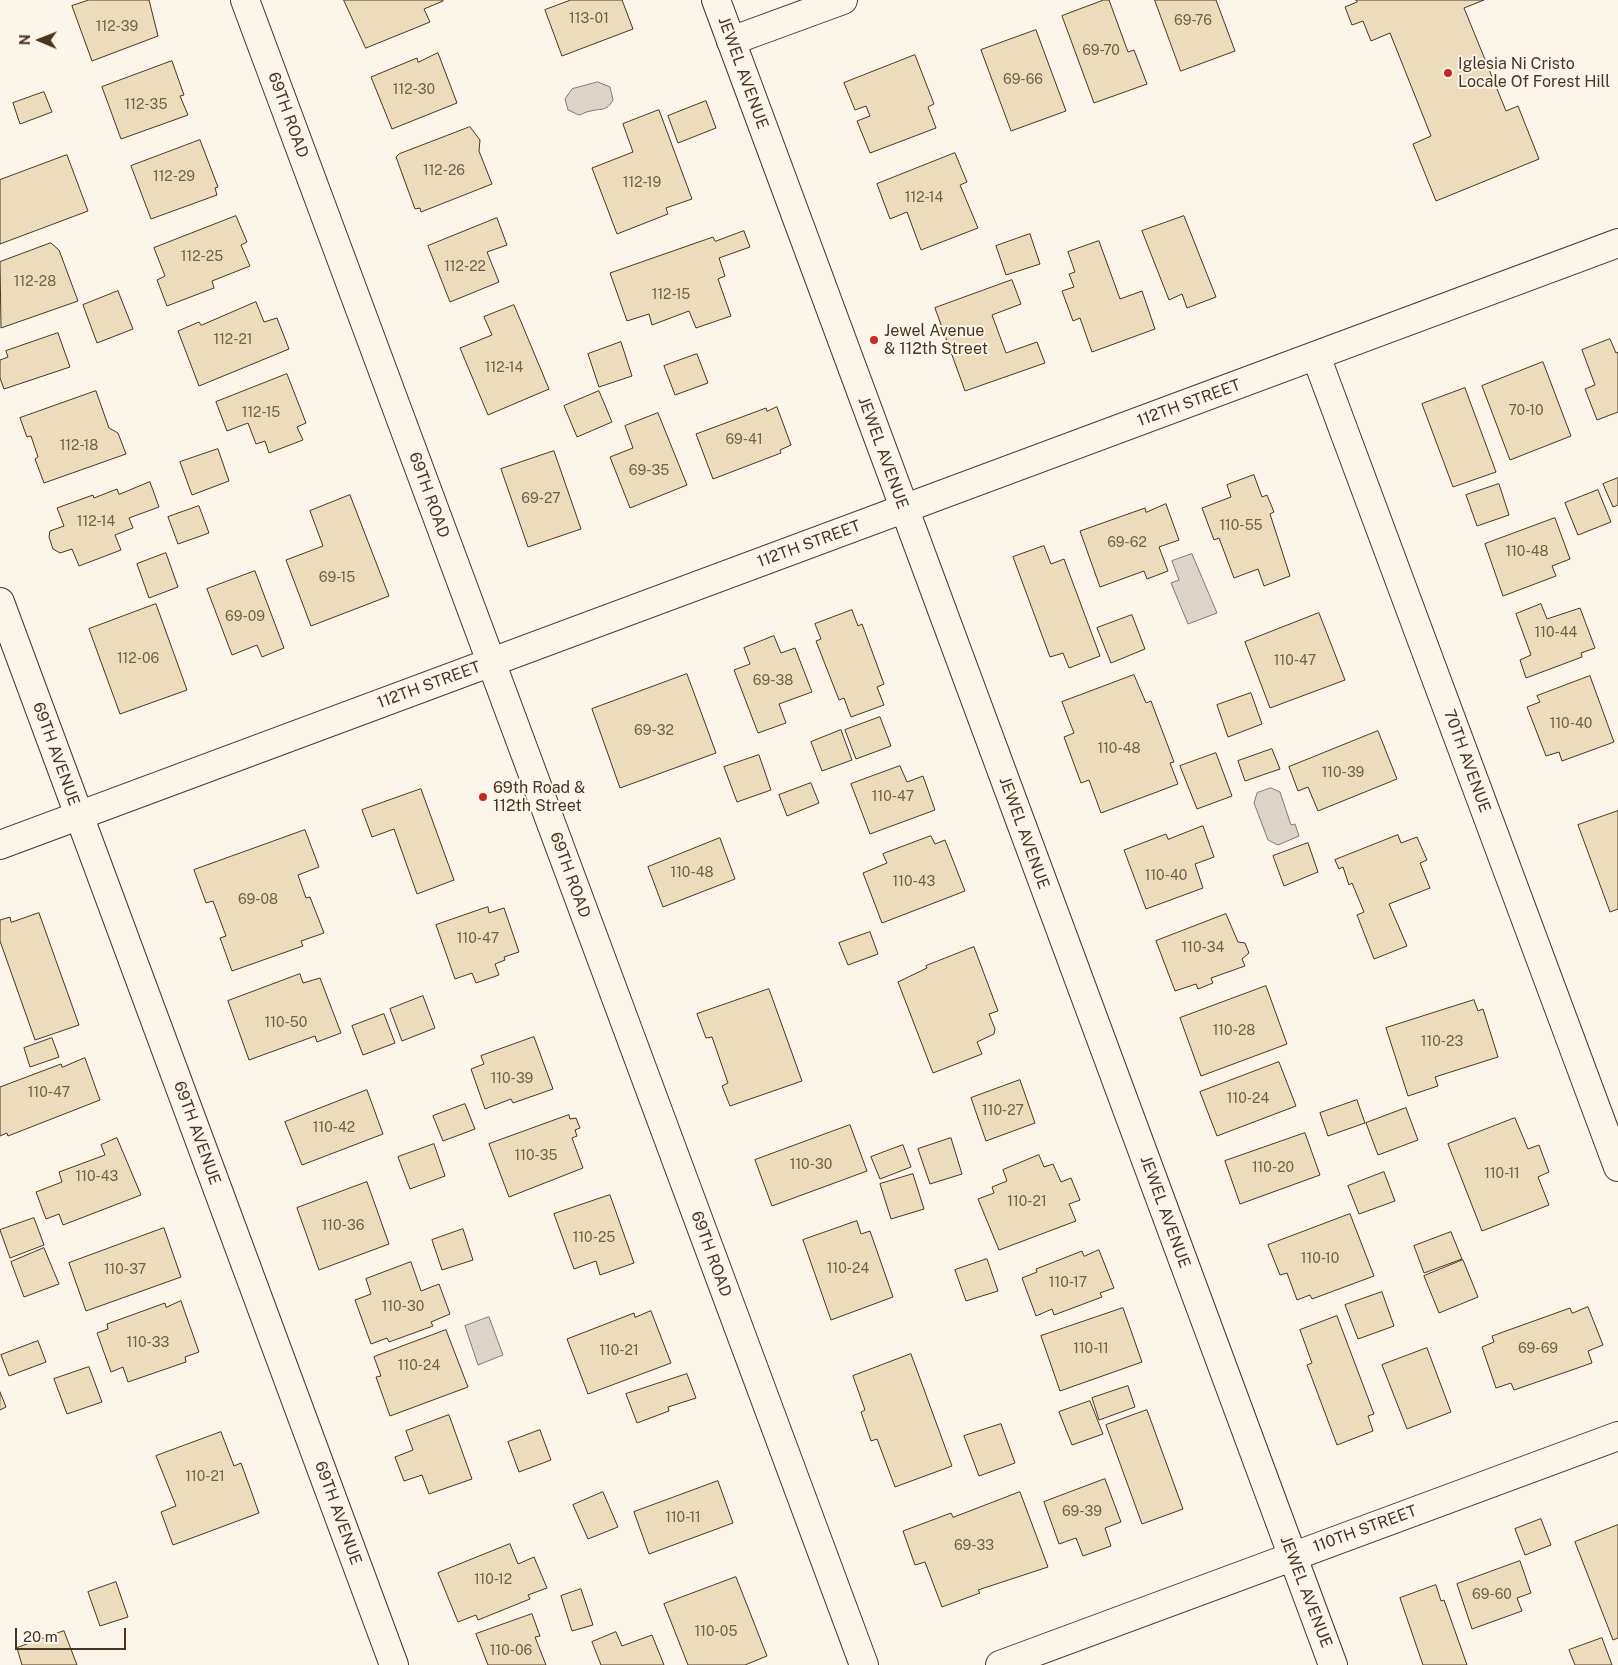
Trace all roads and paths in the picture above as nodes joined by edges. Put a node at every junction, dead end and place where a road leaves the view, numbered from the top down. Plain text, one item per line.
1 (245, 0) edge
2 (716, 0) edge
3 (843, 0) edge
4 (731, 41) junction
5 (1618, 243) edge
6 (1316, 356) junction
7 (904, 510) junction
8 (0, 602) edge
9 (491, 662) junction
10 (79, 816) junction
11 (0, 845) edge
12 (1618, 1167) edge
13 (1618, 1436) edge
14 (1292, 1556) junction
15 (394, 1665) edge
16 (864, 1665) edge
17 (1000, 1665) edge
18 (1333, 1665) edge

1 - 9 street, 69TH ROAD
2 - 4 street, JEWEL AVENUE
3 - 4 street
4 - 7 street, JEWEL AVENUE
5 - 6 street, 112TH STREET
6 - 7 street, 112TH STREET
6 - 12 street, 70TH AVENUE
7 - 9 street, 112TH STREET
7 - 14 street, JEWEL AVENUE
8 - 10 street, 69TH AVENUE
9 - 10 street, 112TH STREET
9 - 16 street, 69TH ROAD
10 - 11 street, 112TH STREET
10 - 15 street, 69TH AVENUE
13 - 14 street, 110TH STREET
14 - 17 street, 110TH STREET
14 - 18 street, JEWEL AVENUE

